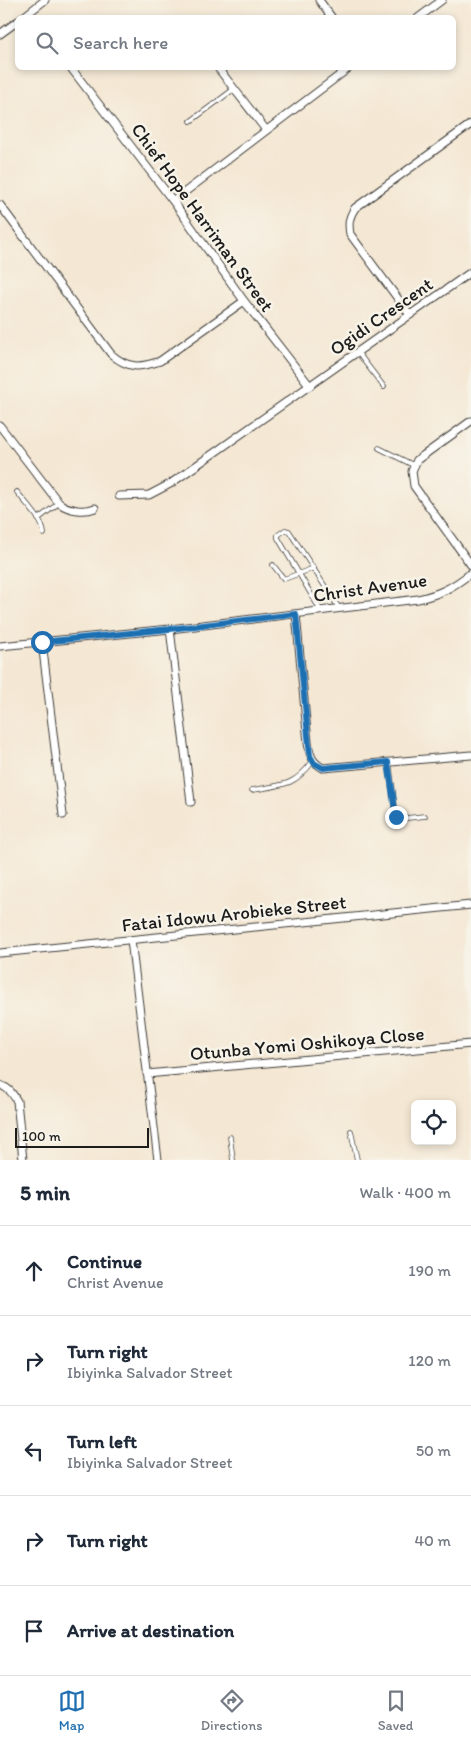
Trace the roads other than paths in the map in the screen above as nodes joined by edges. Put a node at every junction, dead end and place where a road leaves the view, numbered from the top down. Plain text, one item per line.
1 (45, 0) edge
2 (319, 0) edge
3 (442, 0) edge
4 (31, 15) edge
5 (330, 15) edge
6 (422, 15) edge
7 (15, 22) edge
8 (0, 34) edge
9 (73, 70) edge
10 (220, 70) edge
11 (346, 70) edge
12 (234, 89) junction
13 (191, 121) dead end
14 (471, 124) edge
15 (266, 130) junction
16 (172, 201) junction
17 (0, 205) edge
18 (471, 272) edge
19 (244, 301) junction
20 (410, 315) junction
21 (358, 353) junction
22 (310, 386) junction
23 (384, 387) dead end
24 (471, 421) edge
25 (0, 426) edge
26 (379, 448) dead end
27 (413, 465) junction
28 (17, 492) dead end
29 (118, 496) dead end
30 (59, 503) junction
31 (95, 508) dead end
32 (38, 519) junction
33 (44, 534) dead end
34 (273, 565) dead end
35 (471, 565) edge
36 (314, 568) junction
37 (471, 573) edge
38 (299, 574) junction
39 (340, 608) junction
40 (321, 610) junction
41 (296, 614) junction
42 (170, 629) junction
43 (42, 642) junction
44 (0, 646) edge
45 (471, 755) edge
46 (313, 761) junction
47 (388, 762) junction
48 (252, 790) dead end
49 (191, 802) dead end
50 (62, 815) dead end
51 (426, 816) dead end
52 (471, 905) edge
53 (131, 940) junction
54 (0, 953) edge
55 (471, 1044) edge
56 (147, 1074) junction
57 (0, 1085) edge
58 (351, 1131) dead end
59 (230, 1137) dead end
60 (22, 1160) edge
61 (158, 1160) edge
62 (233, 1160) edge
63 (357, 1160) edge

1 - 4 street
2 - 5 street
3 - 6 street
7 - 8 street
9 - 16 street, Chief Hope Harriman Street
10 - 12 street
11 - 15 street
12 - 13 lane
12 - 15 street
14 - 20 street
15 - 16 street
16 - 19 street, Chief Hope Harriman Street
17 - 19 street
18 - 20 street, Ogidi Crescent
19 - 22 street, Chief Hope Harriman Street
20 - 21 street, Ogidi Crescent
21 - 22 street, Ogidi Crescent
21 - 23 lane
22 - 29 street, Ogidi Crescent
24 - 27 street
25 - 30 street
26 - 27 lane
27 - 35 street
28 - 32 lane
30 - 31 street
30 - 32 lane
32 - 33 lane
34 - 38 lane
36 - 38 lane
36 - 38 lane
36 - 39 lane
37 - 39 street, Christ Avenue
38 - 40 lane
39 - 40 street, Christ Avenue
40 - 41 street, Christ Avenue
41 - 42 street, Christ Avenue
41 - 46 street
42 - 43 street, Christ Avenue
42 - 49 street
43 - 44 street, Christ Avenue
43 - 50 street
45 - 47 street
46 - 47 street
46 - 48 lane
47 - 51 lane
52 - 53 street, Fatai Idowu Arobieke Street
53 - 54 street, Fatai Idowu Arobieke Street
53 - 56 street
55 - 56 street, Otunba Yomi Oshikoya Close
56 - 61 street
57 - 60 street
58 - 63 lane
59 - 62 lane

